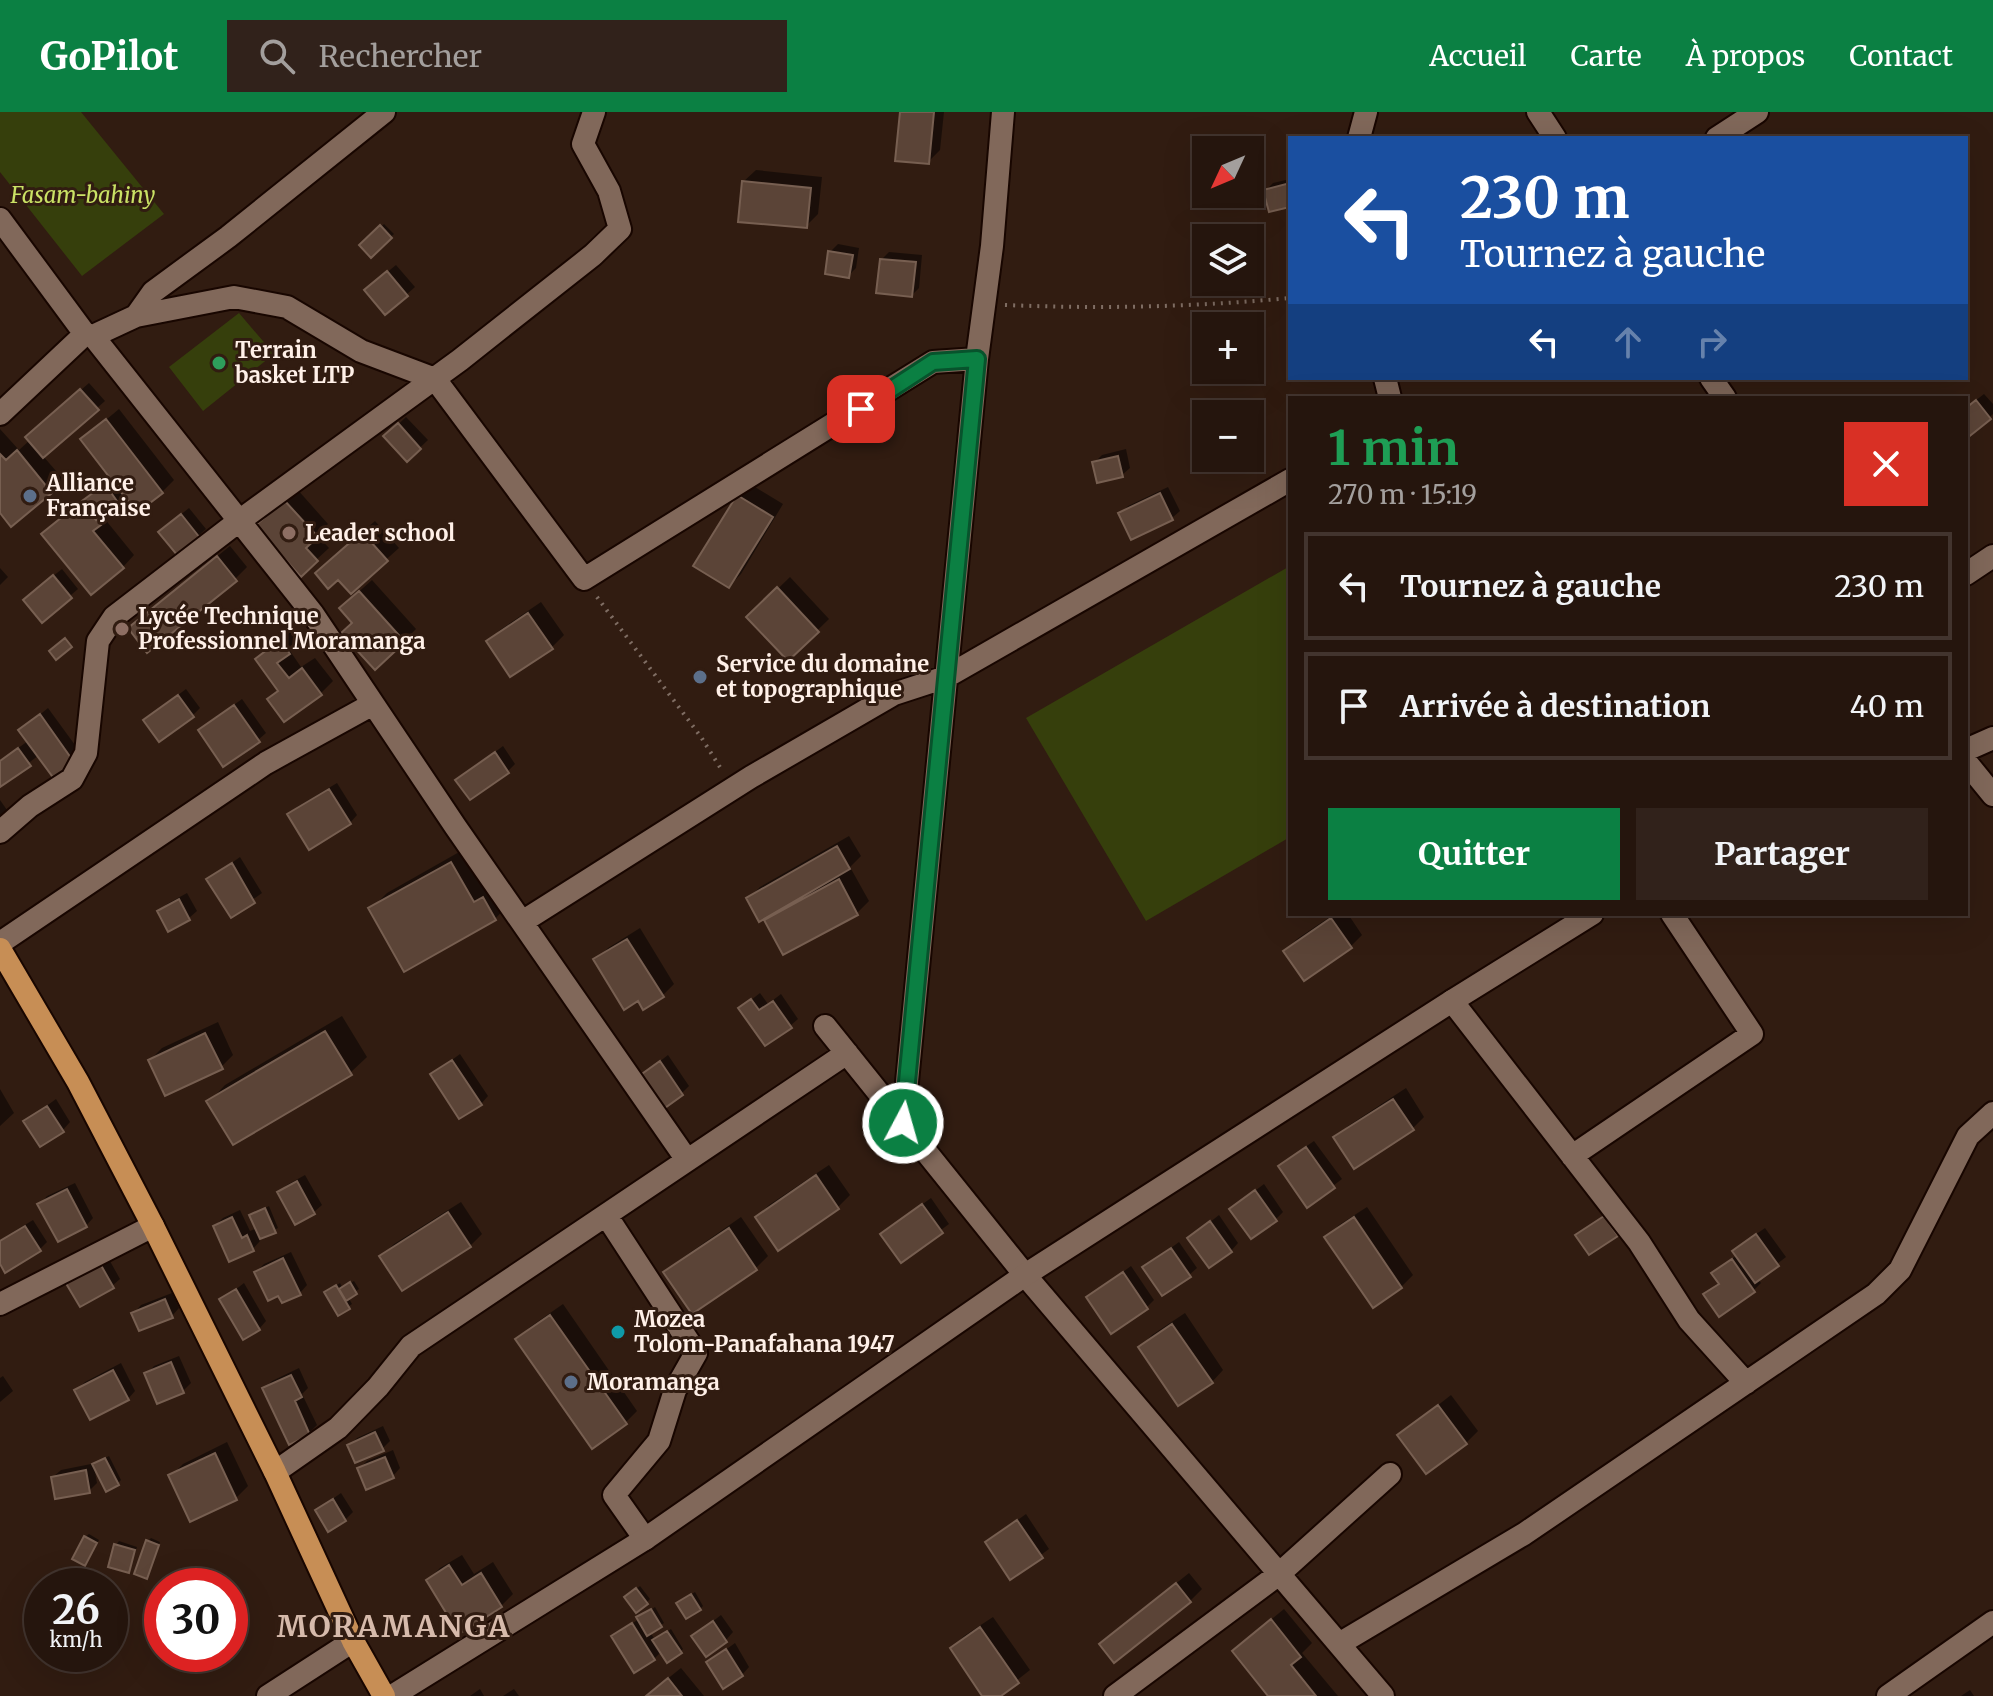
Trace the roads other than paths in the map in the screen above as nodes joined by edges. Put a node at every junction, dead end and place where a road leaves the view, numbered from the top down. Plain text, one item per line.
1 (384, 112) edge
2 (594, 112) edge
3 (1003, 112) edge
4 (1366, 112) edge
5 (1538, 112) edge
6 (1757, 112) edge
7 (1360, 136) edge
8 (1554, 136) edge
9 (1720, 136) edge
10 (0, 219) edge
11 (136, 316) junction
12 (89, 335) junction
13 (977, 359) junction
14 (435, 379) junction
15 (0, 414) edge
16 (1288, 481) edge
17 (239, 521) junction
18 (1993, 556) edge
19 (1968, 573) edge
20 (946, 677) junction
21 (373, 704) junction
22 (1993, 738) edge
23 (1968, 749) edge
24 (1968, 764) edge
25 (1993, 795) edge
26 (0, 832) edge
27 (1589, 916) edge
28 (1673, 916) edge
29 (522, 922) junction
30 (0, 946) edge
31 (6, 974) edge
32 (1452, 1001) junction
33 (825, 1026) dead end
34 (847, 1053) junction
35 (1993, 1113) edge
36 (903, 1123) junction
37 (1572, 1156) junction
38 (687, 1160) junction
39 (606, 1215) junction
40 (153, 1226) junction
41 (1025, 1275) junction
42 (0, 1304) edge
43 (1746, 1383) junction
44 (275, 1472) junction
45 (1390, 1474) dead end
46 (645, 1539) junction
47 (1279, 1574) junction
48 (1993, 1622) edge
49 (353, 1641) junction
50 (1339, 1644) junction
51 (268, 1696) edge
52 (384, 1696) edge
53 (392, 1696) edge
54 (1115, 1696) edge
55 (1383, 1696) edge
56 (1888, 1696) edge

1 - 11 street
2 - 14 street
3 - 13 street
4 - 7 street
5 - 8 street
6 - 9 street
10 - 12 street
11 - 12 street
11 - 14 street
12 - 15 street
12 - 17 street
13 - 14 street
13 - 20 street
14 - 17 street
16 - 20 street
17 - 21 street
17 - 26 street
18 - 19 street
20 - 29 street
20 - 36 street
21 - 29 street
21 - 30 street
22 - 23 street
24 - 25 street
27 - 32 street
28 - 37 street
29 - 38 street
30 - 31 main road
31 - 40 main road
32 - 37 street
32 - 41 street
33 - 34 street
34 - 36 street
34 - 38 street
35 - 43 street
36 - 41 street
37 - 43 street
38 - 39 street
39 - 44 street
39 - 46 street
40 - 42 street
40 - 44 main road
41 - 46 street
41 - 47 street
43 - 50 street
44 - 49 main road
45 - 47 street
46 - 53 street
47 - 50 street
47 - 54 street
48 - 56 street
49 - 51 street
49 - 52 main road
50 - 55 street

